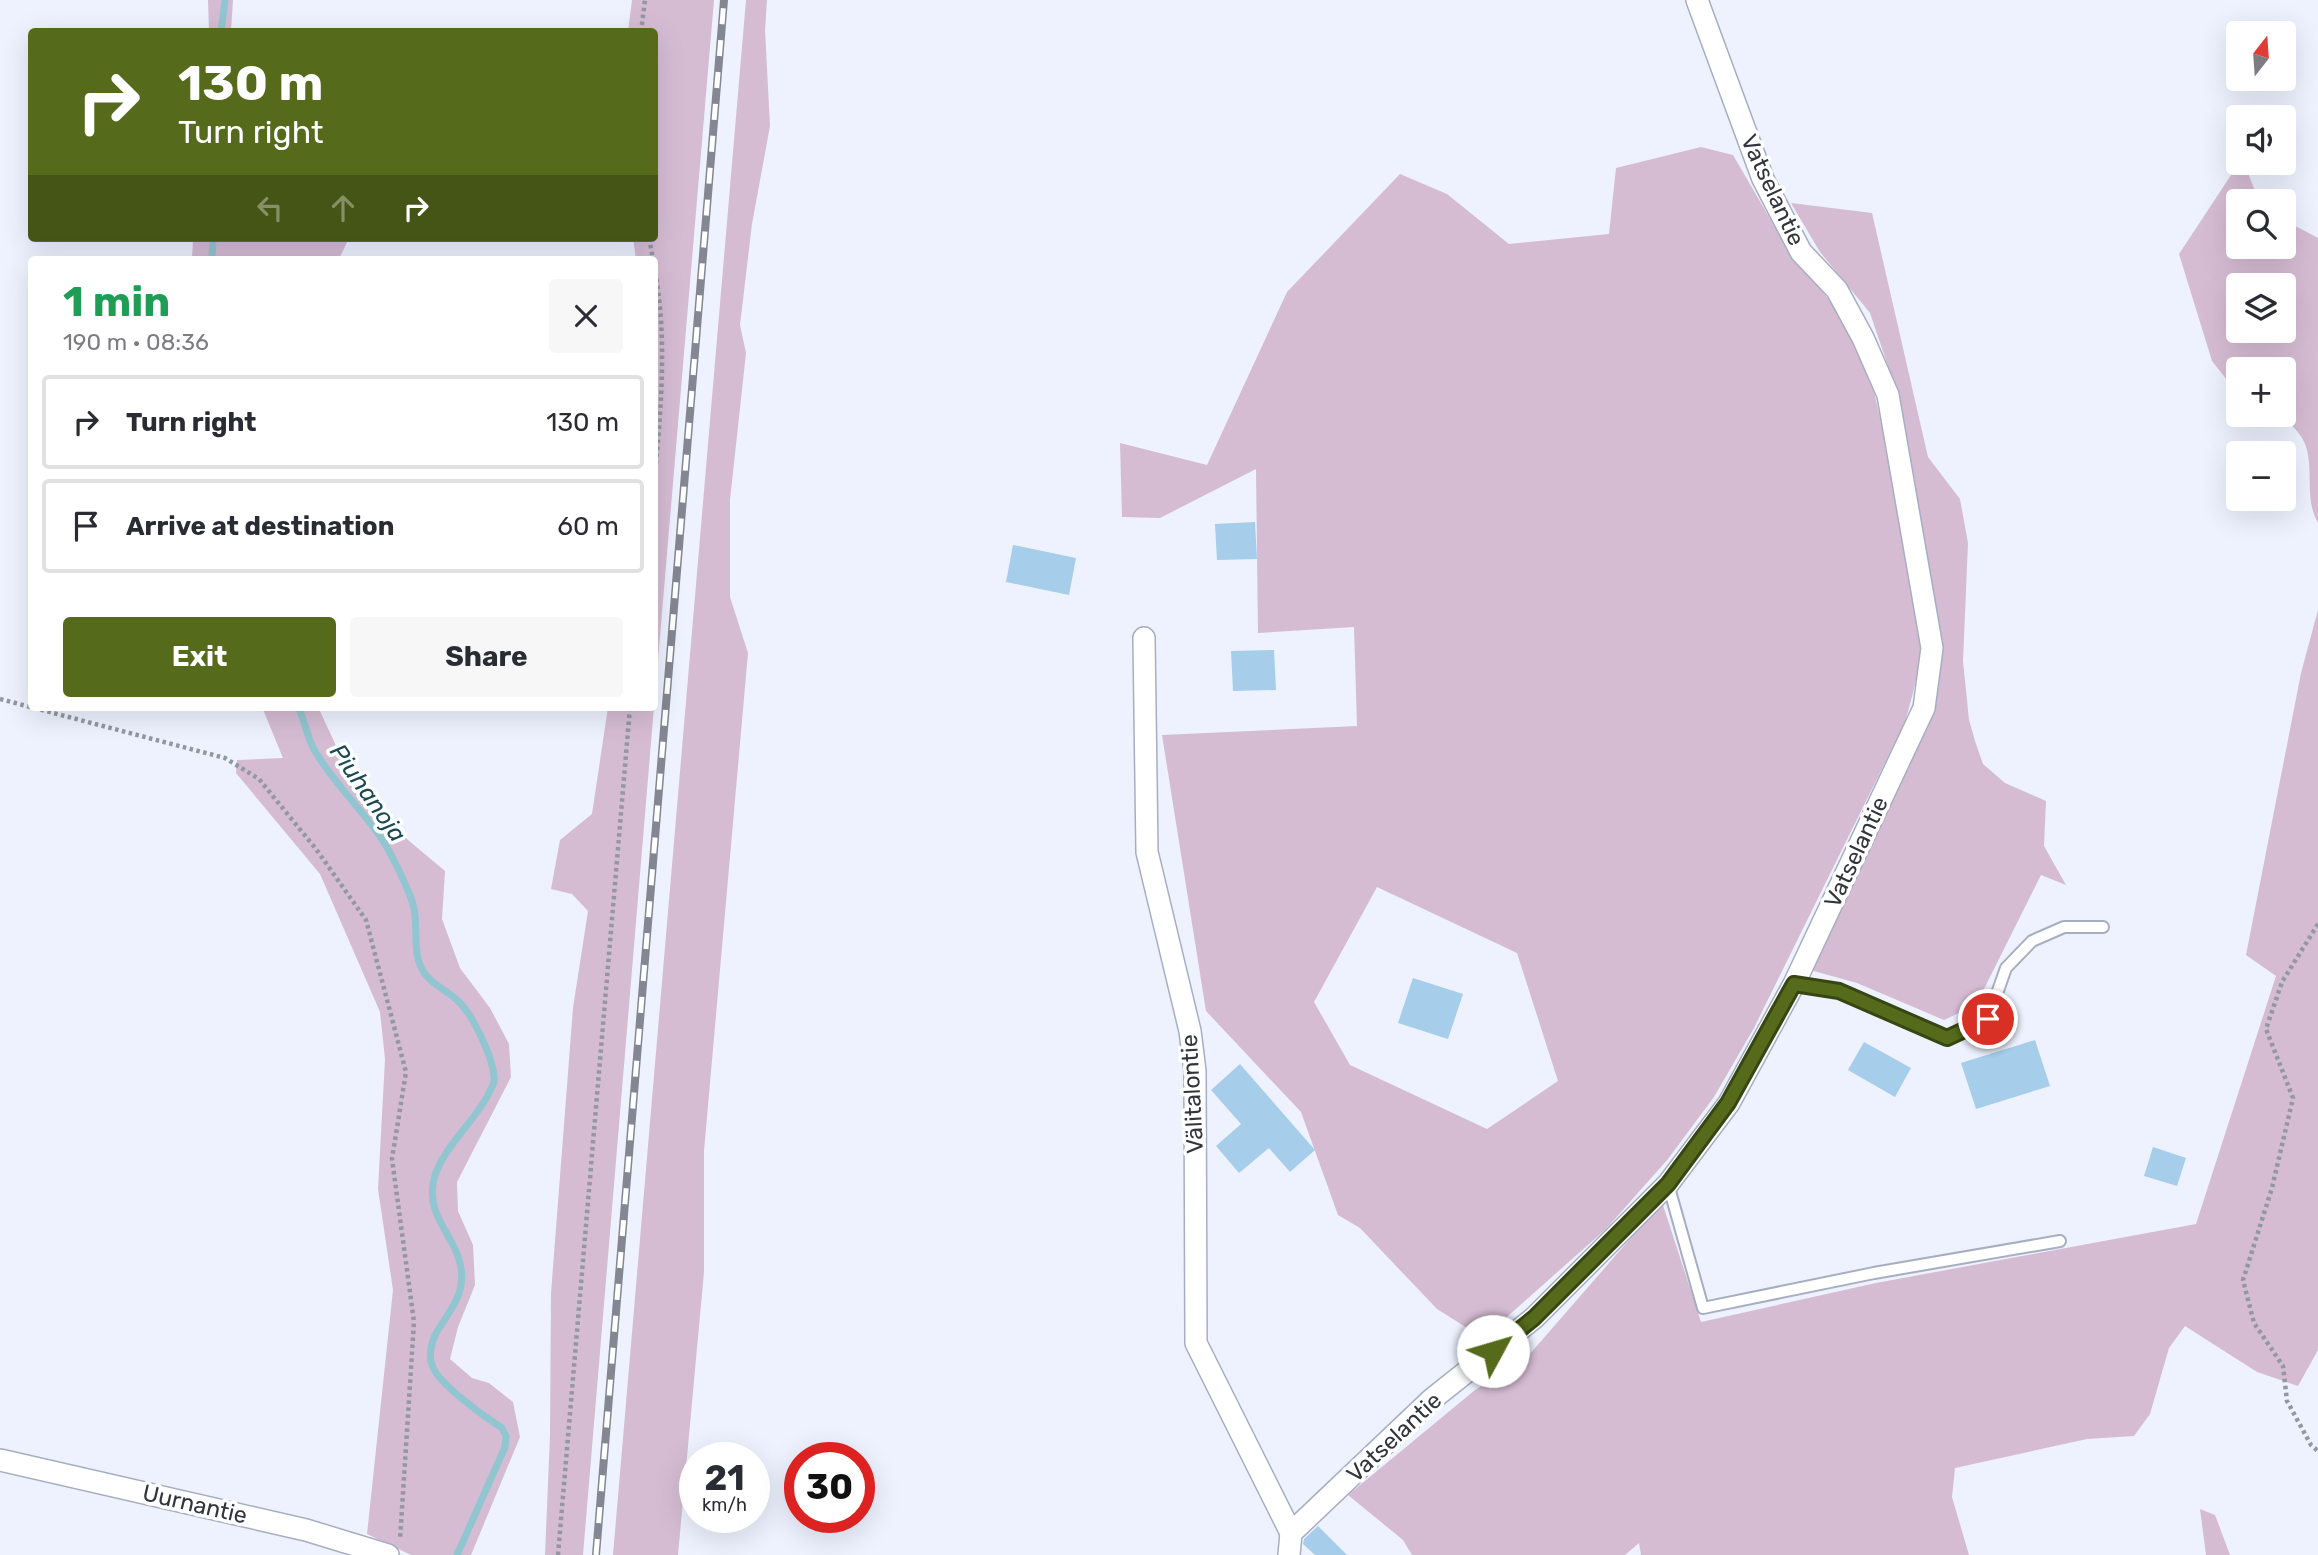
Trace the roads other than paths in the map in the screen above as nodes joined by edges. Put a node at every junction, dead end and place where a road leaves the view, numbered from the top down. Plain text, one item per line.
1 (1697, 0) edge
2 (1144, 638) dead end
3 (2103, 927) dead end
4 (1794, 984) junction
5 (1668, 1184) junction
6 (2060, 1241) dead end
7 (0, 1460) edge
8 (1291, 1533) junction
9 (394, 1548) edge
10 (1289, 1555) edge

1 - 4 street, Vatselantie
2 - 8 street, Välitalontie
3 - 4 lane
4 - 5 street, Vatselantie
5 - 6 lane
5 - 8 street, Vatselantie
7 - 9 street, Uurnantie
8 - 10 street

